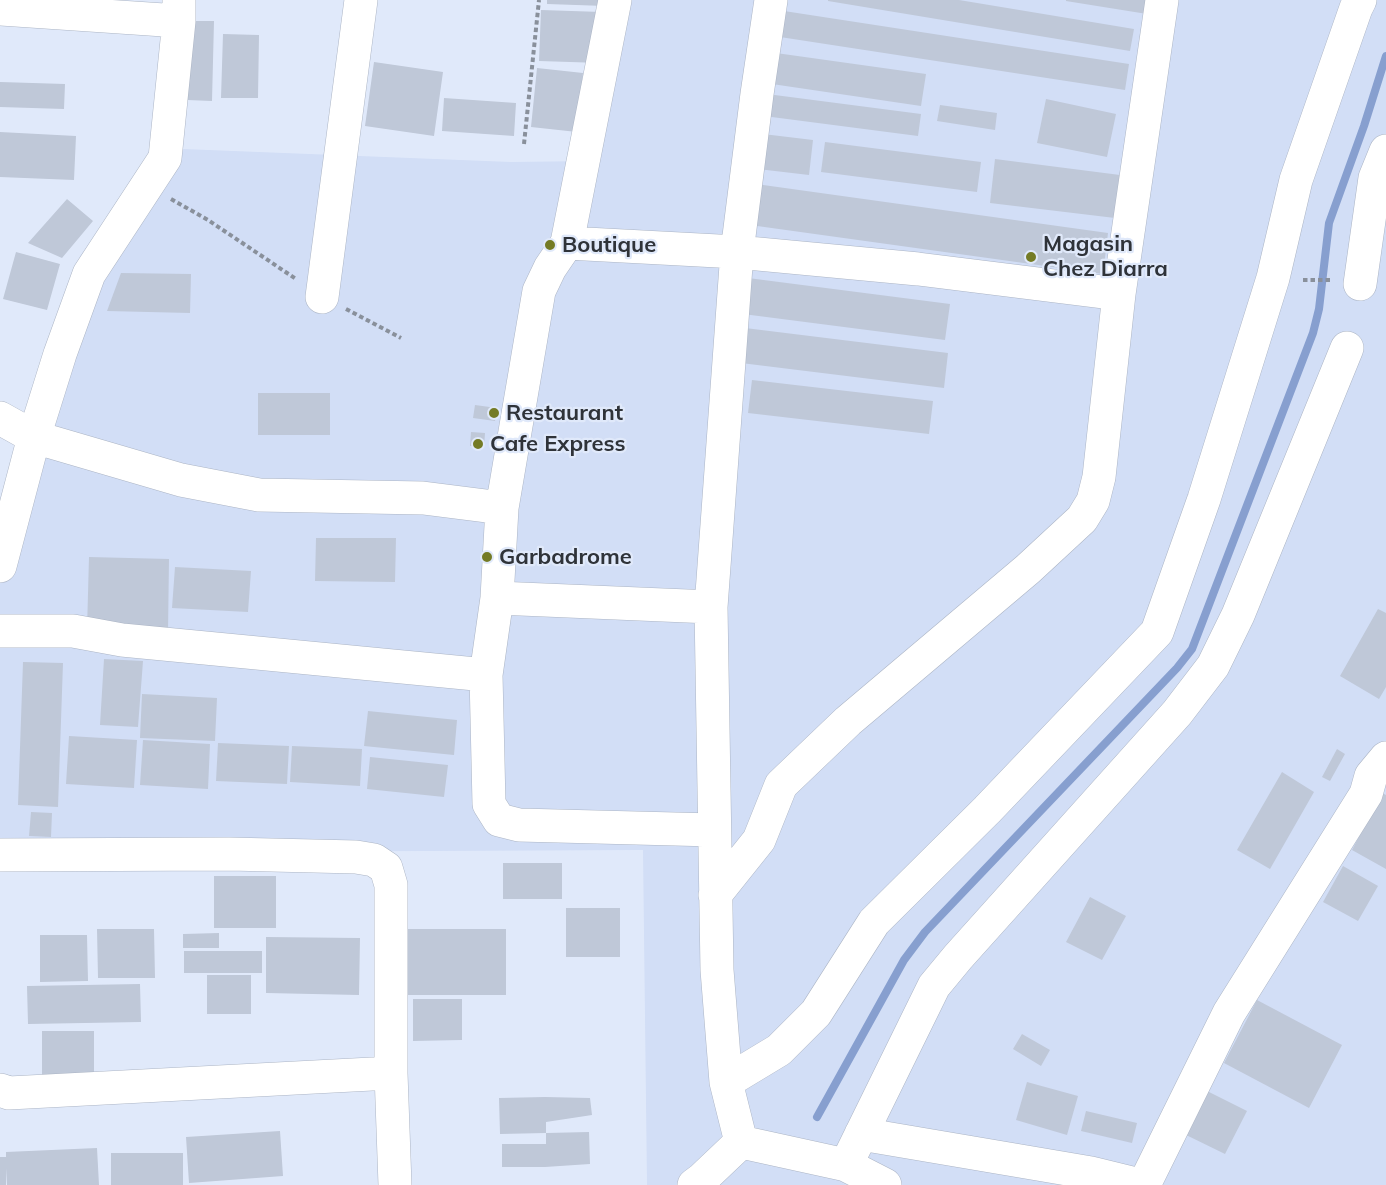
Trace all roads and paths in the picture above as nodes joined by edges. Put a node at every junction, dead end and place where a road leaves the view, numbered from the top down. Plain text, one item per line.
1 (362, 0) edge
2 (539, 0) edge
3 (615, 0) edge
4 (771, 0) edge
5 (1162, 0) edge
6 (1360, 0) edge
7 (0, 9) edge
8 (179, 11) edge
9 (524, 144) dead end
10 (1386, 151) edge
11 (147, 186) junction
12 (567, 243) junction
13 (738, 252) junction
14 (1293, 280) dead end
15 (1347, 282) joint
16 (1119, 294) junction
17 (322, 297) junction
18 (401, 338) dead end
19 (1347, 348) dead end
20 (0, 418) edge
21 (34, 437) junction
22 (502, 508) junction
23 (0, 566) edge
24 (497, 598) junction
25 (711, 607) junction
26 (0, 631) edge
27 (486, 675) junction
28 (1386, 758) edge
29 (714, 830) junction
30 (0, 855) edge
31 (715, 895) junction
32 (391, 1073) junction
33 (726, 1082) junction
34 (0, 1090) edge
35 (861, 1134) junction
36 (741, 1143) junction
37 (846, 1165) junction
38 (395, 1185) edge
39 (694, 1185) edge
40 (885, 1185) edge
41 (1142, 1185) edge

1 - 17 street
2 - 9 path
3 - 12 street
4 - 13 street
5 - 16 street
6 - 33 street
7 - 8 street
8 - 11 street
10 - 15 street
11 - 17 path
11 - 21 street
12 - 13 street
12 - 22 street
13 - 16 street
13 - 25 street
14 - 15 path
16 - 31 street
17 - 18 path
19 - 35 street
20 - 21 street
21 - 22 street
21 - 23 street
22 - 24 street
24 - 25 street
24 - 27 street
25 - 29 street
26 - 27 street
27 - 29 street
28 - 41 street
29 - 31 street
30 - 32 street
31 - 33 street
32 - 34 street
32 - 38 street
33 - 36 street
35 - 37 street
35 - 41 street
36 - 37 street
36 - 39 street
37 - 40 street

